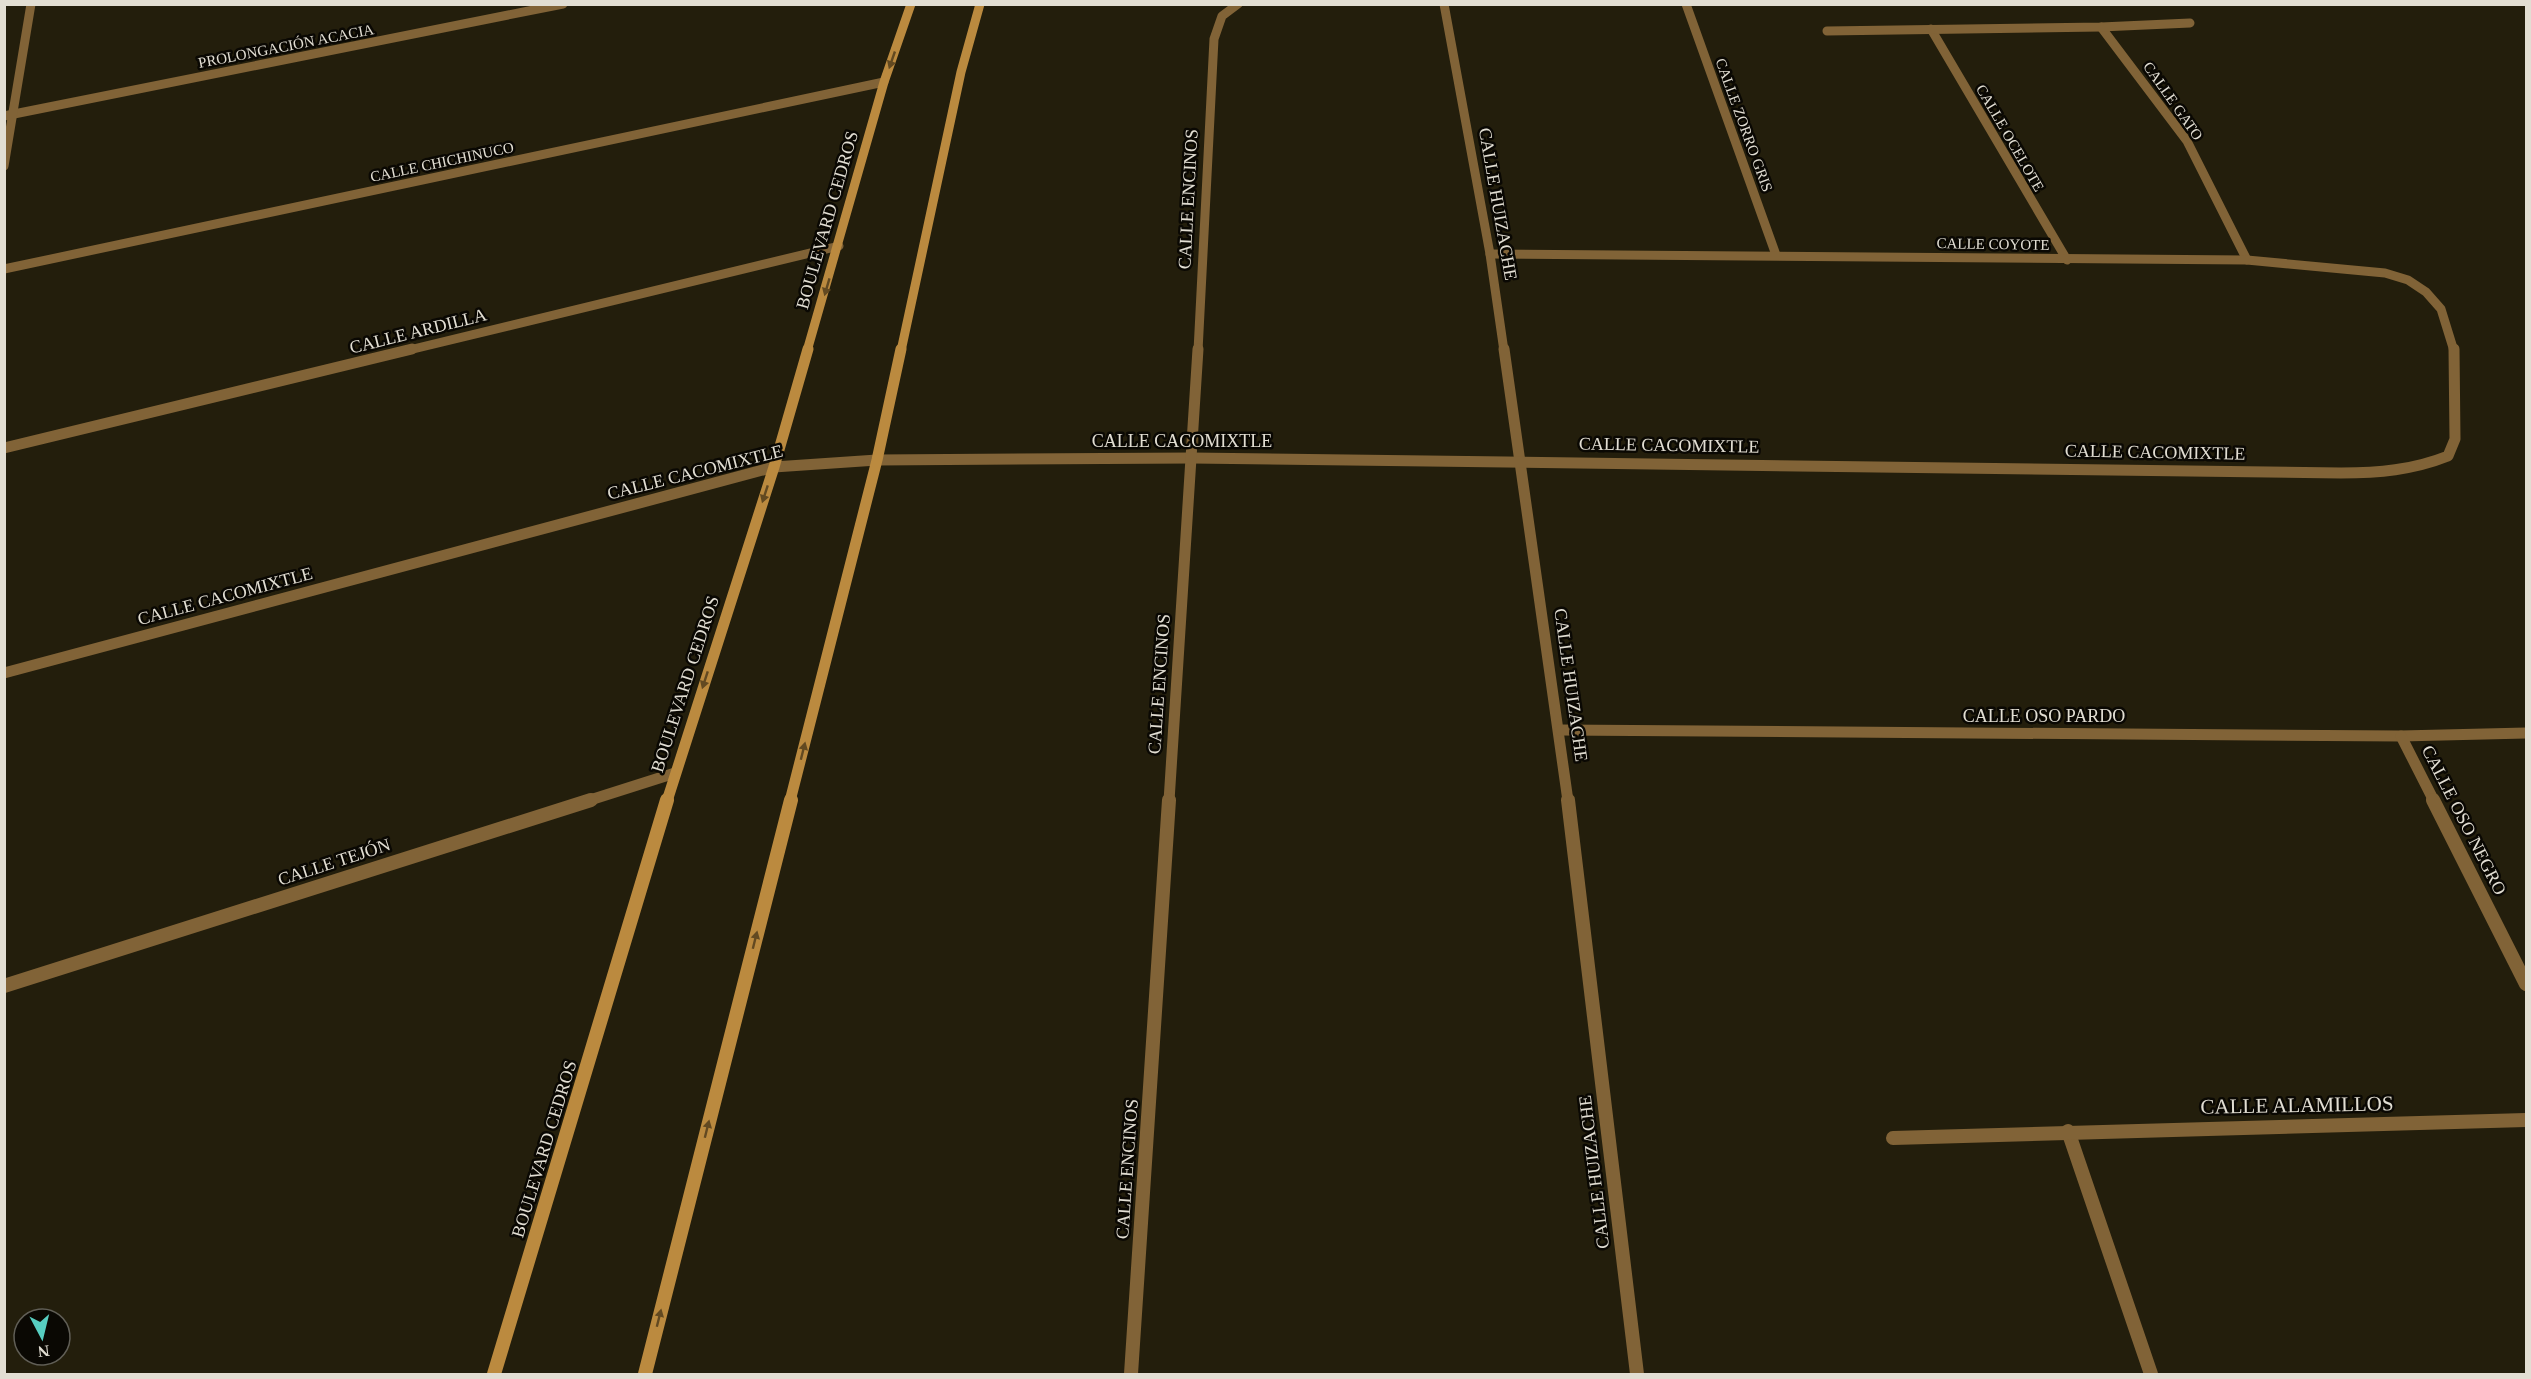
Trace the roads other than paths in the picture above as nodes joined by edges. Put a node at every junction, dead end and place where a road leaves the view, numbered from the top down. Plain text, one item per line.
1 (31, 4) edge
2 (563, 4) edge
3 (911, 4) edge
4 (980, 4) edge
5 (1238, 4) edge
6 (1444, 4) edge
7 (1686, 4) edge
8 (2190, 23) dead end
9 (2101, 27) junction
10 (1931, 30) junction
11 (1827, 31) dead end
12 (884, 82) junction
13 (14, 114) junction
14 (4, 116) edge
15 (4, 166) edge
16 (839, 246) junction
17 (1490, 254) junction
18 (1776, 255) junction
19 (2067, 260) junction
20 (2247, 260) junction
21 (4, 269) edge
22 (2454, 349) joint
23 (4, 448) edge
24 (1192, 458) junction
25 (877, 460) junction
26 (1521, 461) junction
27 (774, 467) junction
28 (4, 673) edge
29 (1560, 730) junction
30 (2526, 732) edge
31 (2401, 736) junction
32 (675, 773) junction
33 (2526, 984) edge
34 (4, 986) edge
35 (2526, 1120) edge
36 (2068, 1131) junction
37 (1893, 1138) dead end
38 (494, 1374) edge
39 (645, 1374) edge
40 (1131, 1374) edge
41 (1636, 1374) edge
42 (2151, 1374) edge

1 - 13 street
2 - 13 street, PROLONGACIÓN ACACIA
3 -> 12 street, BOULEVARD CEDROS
4 - 25 street
5 - 24 street, CALLE ENCINOS
6 - 17 street, CALLE HUIZACHE
7 - 18 street, CALLE ZORRO GRIS
8 - 9 street
9 - 10 street
9 - 20 street, CALLE GATO
10 - 11 street
10 - 19 street, CALLE OCELOTE
12 - 16 street, BOULEVARD CEDROS
12 - 21 street, CALLE CHICHINUCO
13 - 14 street, PROLONGACIÓN ACACIA
13 - 15 street
16 - 23 street, CALLE ARDILLA
16 -> 27 street, BOULEVARD CEDROS
17 - 18 street, CALLE COYOTE
17 - 26 street, CALLE HUIZACHE
18 - 19 street, CALLE COYOTE
19 - 20 street, CALLE COYOTE
20 - 22 street, CALLE COYOTE
22 - 26 street, CALLE CACOMIXTLE
24 - 25 street, CALLE CACOMIXTLE
24 - 26 street, CALLE CACOMIXTLE
24 - 40 street, CALLE ENCINOS
25 - 27 street, CALLE CACOMIXTLE
39 -> 25 street
26 - 29 street, CALLE HUIZACHE
27 - 28 street, CALLE CACOMIXTLE
27 -> 32 street, BOULEVARD CEDROS
29 - 31 street, CALLE OSO PARDO
29 - 41 street, CALLE HUIZACHE
30 - 31 street, CALLE OSO PARDO
31 - 33 street, CALLE OSO NEGRO
32 - 34 street, CALLE TEJÓN
32 - 38 street, BOULEVARD CEDROS
35 - 36 street, CALLE ALAMILLOS
36 - 37 street, CALLE ALAMILLOS
36 - 42 street

